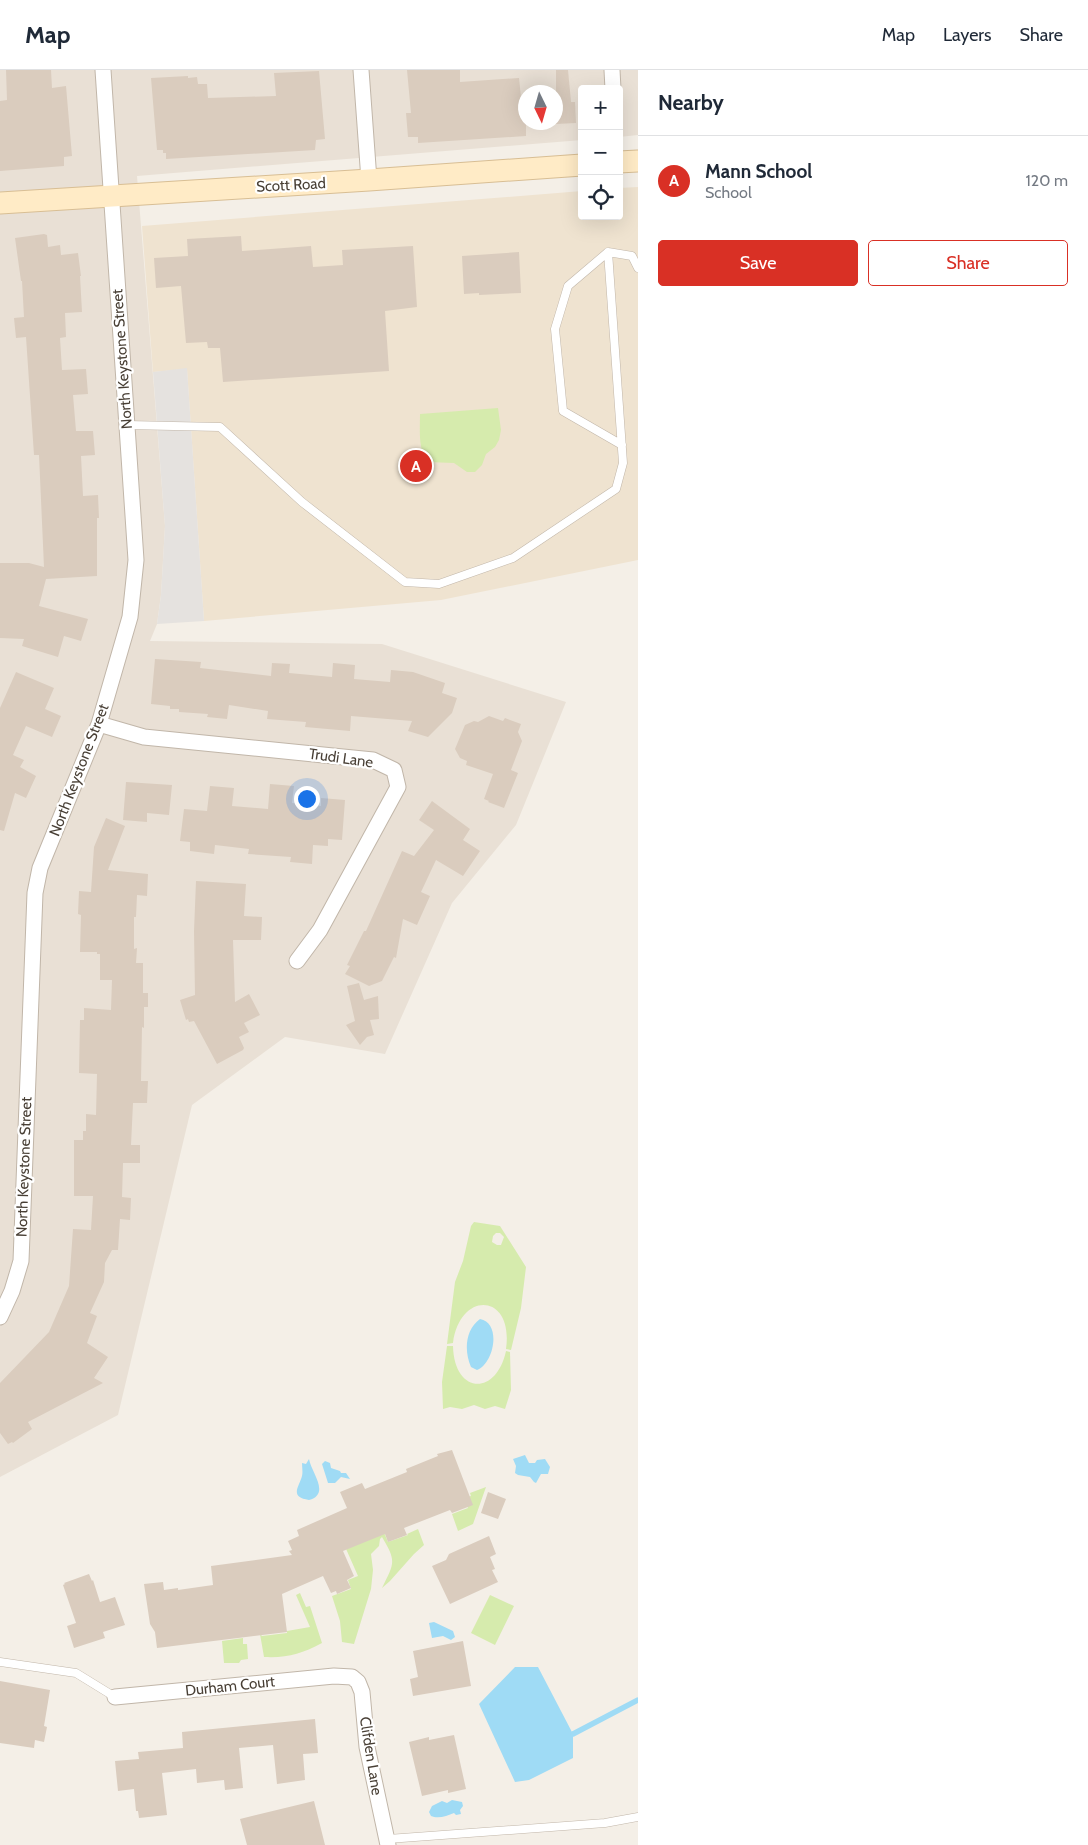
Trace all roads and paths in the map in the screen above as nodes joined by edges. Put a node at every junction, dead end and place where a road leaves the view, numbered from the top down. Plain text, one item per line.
1 (103, 70) edge
2 (361, 70) edge
3 (612, 70) edge
4 (613, 85) edge
5 (638, 161) edge
6 (623, 162) edge
7 (578, 165) edge
8 (369, 180) junction
9 (111, 195) junction
10 (0, 203) edge
11 (608, 252) junction
12 (638, 268) edge
13 (127, 425) junction
14 (622, 446) junction
15 (99, 724) junction
16 (297, 961) dead end
17 (0, 1317) edge
18 (0, 1662) edge
19 (344, 1675) joint
20 (115, 1697) joint
21 (638, 1817) edge
22 (388, 1842) edge

1 - 9 street, North Keystone Street
2 - 8 street
3 - 4 street
5 - 6 street
7 - 8 street, Scott Road
8 - 9 street, Scott Road
9 - 10 street, Scott Road
9 - 13 street, North Keystone Street
11 - 12 lane
11 - 14 lane
11 - 14 lane
13 - 14 lane
13 - 15 street, North Keystone Street
15 - 16 street, Trudi Lane
15 - 17 street, North Keystone Street
18 - 20 lane
19 - 20 street, Durham Court
19 - 22 street, Clifden Lane
21 - 22 lane

